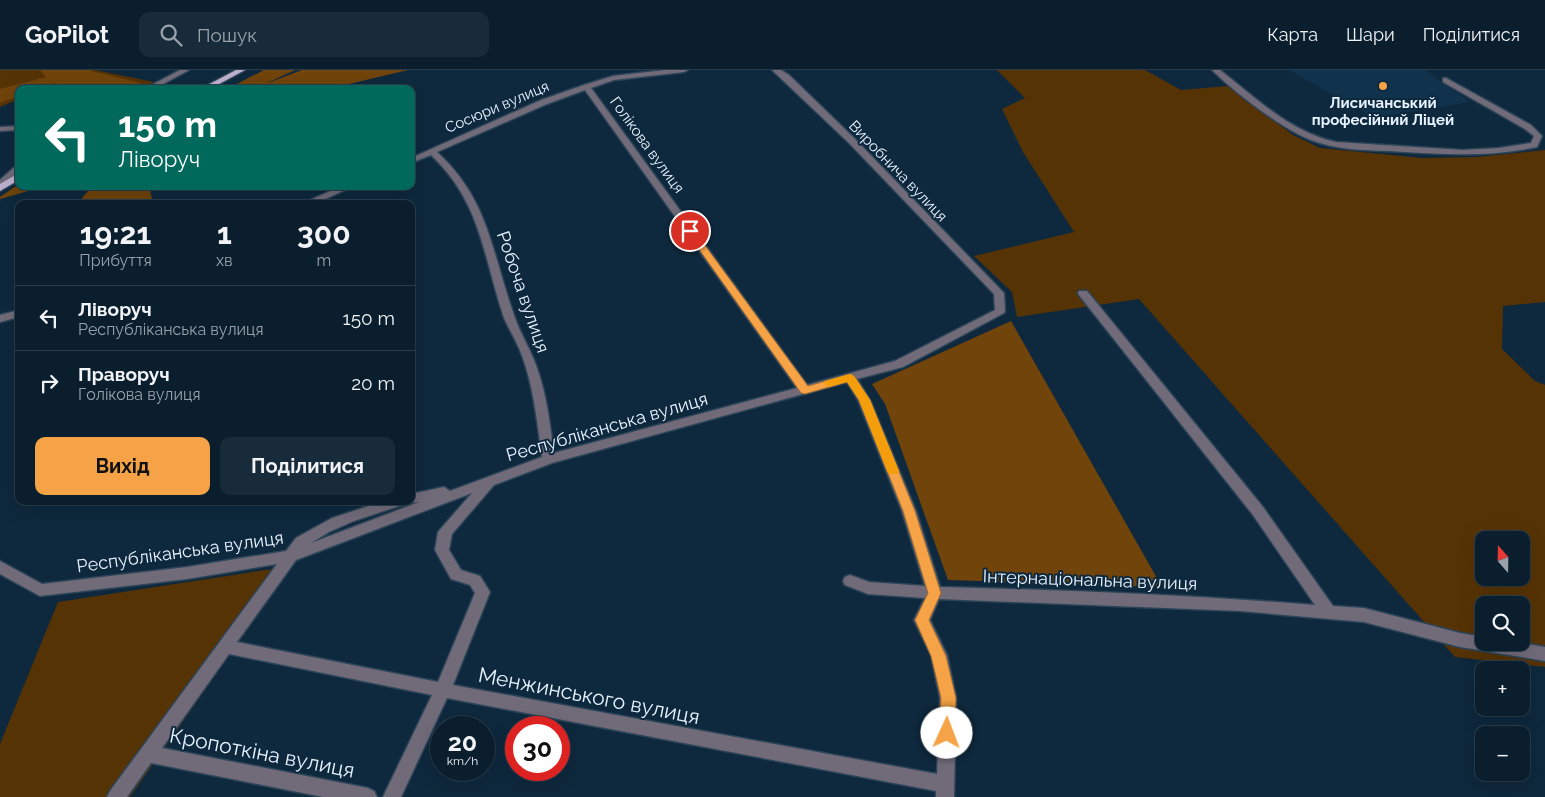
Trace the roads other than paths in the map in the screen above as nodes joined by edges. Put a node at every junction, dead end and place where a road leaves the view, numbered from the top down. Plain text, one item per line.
1 (185, 70) edge
2 (241, 70) edge
3 (684, 70) edge
4 (776, 70) edge
5 (1216, 70) edge
6 (1446, 80) dead end
7 (156, 85) edge
8 (212, 85) edge
9 (587, 87) junction
10 (15, 128) edge
11 (0, 129) edge
12 (432, 152) junction
13 (415, 159) edge
14 (15, 170) edge
15 (15, 178) edge
16 (0, 186) edge
17 (340, 190) edge
18 (315, 200) edge
19 (999, 293) joint
20 (1083, 293) dead end
21 (15, 313) edge
22 (0, 319) edge
23 (850, 378) junction
24 (805, 390) junction
25 (549, 459) junction
26 (490, 482) junction
27 (415, 498) edge
28 (389, 505) edge
29 (291, 556) junction
30 (0, 567) edge
31 (850, 581) dead end
32 (935, 593) junction
33 (1329, 612) junction
34 (226, 646) junction
35 (1545, 654) edge
36 (442, 691) junction
37 (148, 754) junction
38 (945, 790) edge
39 (116, 797) edge
40 (368, 797) edge
41 (392, 797) edge

1 - 7 street
2 - 8 main road
3 - 9 street, Сосюри вулиця
4 - 19 street, Виробнича вулиця
5 - 6 street
9 - 12 street, Сосюри вулиця
9 - 24 street, Голікова вулиця
10 - 11 street
12 - 13 street, Сосюри вулиця
12 - 25 street, Робоча вулиця
14 - 16 street
15 - 16 main road
17 - 18 street
19 - 23 street, Республіканська вулиця
20 - 33 street
21 - 22 street
23 - 24 street, Республіканська вулиця
23 - 32 street
24 - 25 street, Республіканська вулиця
25 - 26 street, Республіканська вулиця
26 - 27 street
26 - 29 street, Республіканська вулиця
26 - 36 street
28 - 29 street
29 - 30 street, Республіканська вулиця
29 - 34 street
31 - 32 street, Інтернаціональна вулиця
32 - 33 street, Інтернаціональна вулиця
32 - 38 street
33 - 35 street, Інтернаціональна вулиця
34 - 36 street, Менжинського вулиця
34 - 37 street
36 - 38 street, Менжинського вулиця
36 - 41 street
37 - 39 street
37 - 40 street, Кропоткіна вулиця

